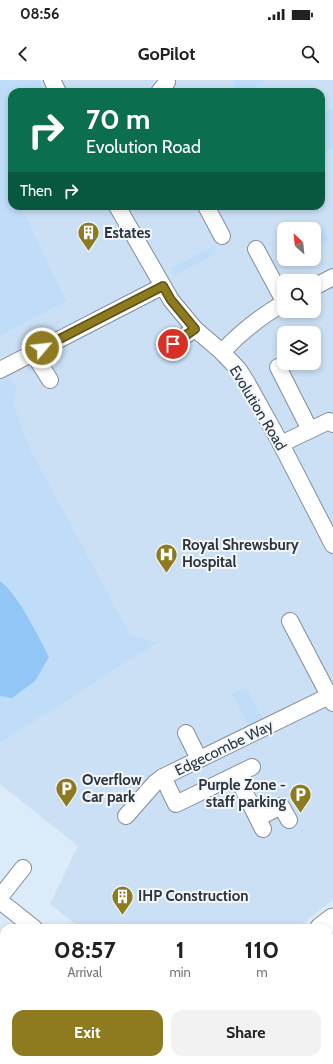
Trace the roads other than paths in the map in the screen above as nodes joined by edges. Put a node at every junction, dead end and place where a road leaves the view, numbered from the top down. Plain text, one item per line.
1 (119, 210) edge
2 (208, 210) edge
3 (222, 236) dead end
4 (256, 249) dead end
5 (333, 277) edge
6 (321, 283) edge
7 (163, 286) junction
8 (277, 289) edge
9 (277, 306) edge
10 (195, 329) junction
11 (173, 344) dead end
12 (222, 352) junction
13 (34, 353) junction
14 (0, 370) edge
15 (280, 370) edge
16 (50, 380) dead end
17 (333, 424) edge
18 (310, 430) junction
19 (281, 444) junction
20 (332, 540) edge
21 (290, 621) dead end
22 (332, 697) edge
23 (186, 733) dead end
24 (200, 759) junction
25 (252, 767) dead end
26 (236, 775) junction
27 (163, 777) junction
28 (126, 816) dead end
29 (289, 820) dead end
30 (23, 868) dead end
31 (0, 897) edge
32 (0, 901) edge
33 (29, 924) edge

1 - 7 street, Evolution Road
2 - 3 street
4 - 8 street
5 - 6 street
7 - 10 street, Evolution Road
7 - 13 street
9 - 12 street
10 - 11 street
10 - 12 street, Evolution Road
12 - 19 street, Evolution Road
13 - 14 street
13 - 16 street
15 - 18 street
17 - 18 street
18 - 19 street
19 - 20 street, Evolution Road
21 - 22 street
22 - 24 street, Edgecombe Way
23 - 24 street
24 - 27 street, Edgecombe Way
25 - 26 street
26 - 27 street
26 - 29 street
27 - 28 street, Edgecombe Way
30 - 31 street
32 - 33 street

